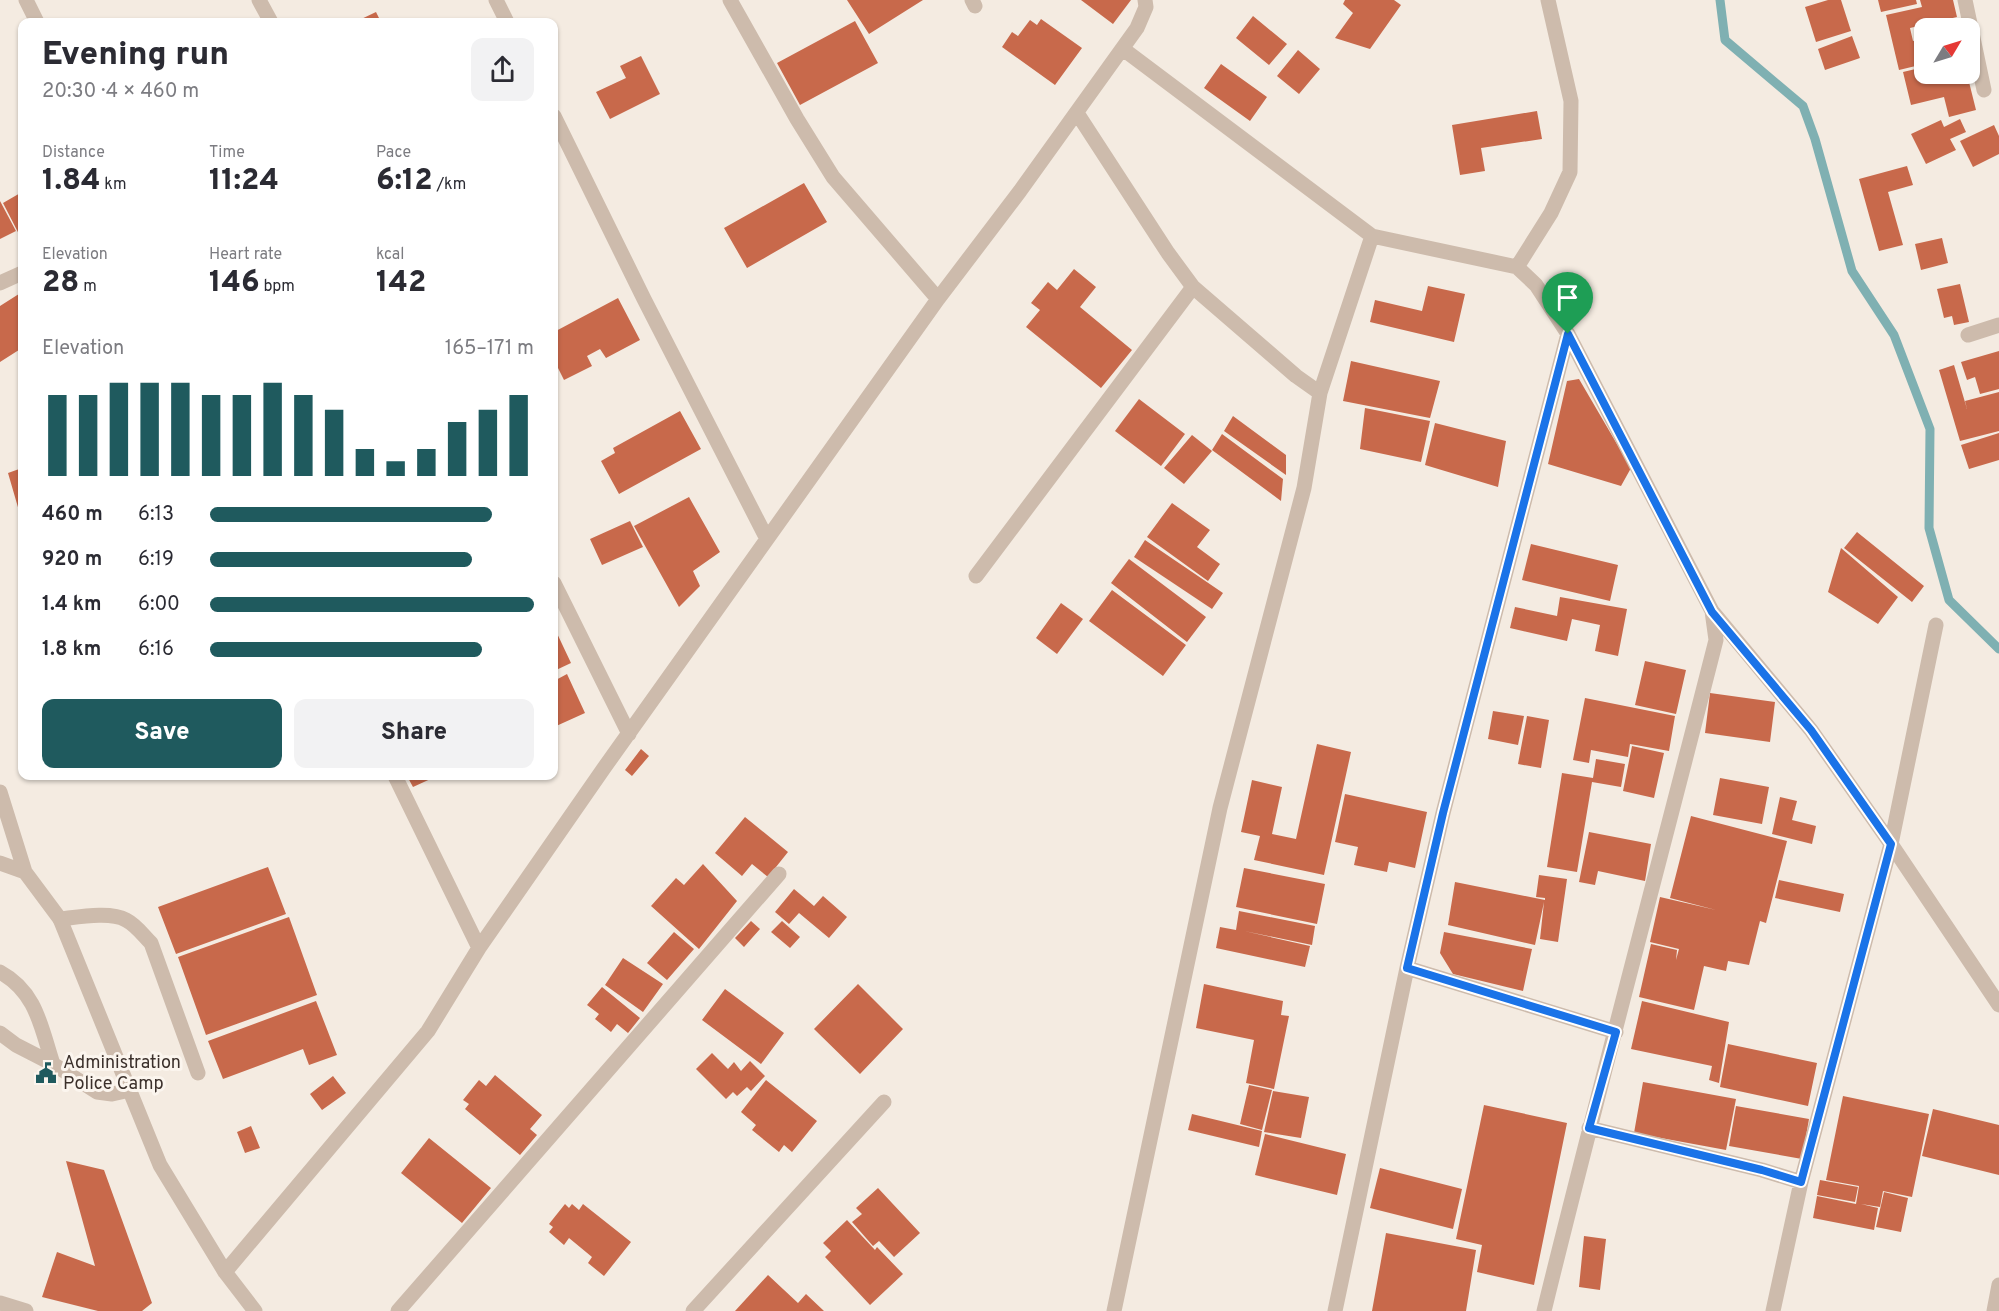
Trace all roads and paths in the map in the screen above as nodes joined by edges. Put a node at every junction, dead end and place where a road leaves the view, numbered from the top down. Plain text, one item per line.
1 (26, 0) edge
2 (259, 0) edge
3 (496, 0) edge
4 (730, 0) edge
5 (1548, 0) edge
6 (1965, 0) edge
7 (1148, 2) edge
8 (35, 18) edge
9 (269, 18) edge
10 (505, 18) edge
11 (1123, 49) junction
12 (1984, 90) dead end
13 (1077, 113) junction
14 (558, 124) edge
15 (1372, 236) junction
16 (1517, 267) junction
17 (18, 275) edge
18 (0, 283) edge
19 (1193, 287) junction
20 (938, 299) junction
21 (1999, 325) edge
22 (1568, 334) junction
23 (1968, 335) dead end
24 (1320, 393) junction
25 (767, 539) junction
26 (976, 576) dead end
27 (558, 591) edge
28 (1712, 612) junction
29 (1936, 626) dead end
30 (629, 734) junction
31 (397, 780) edge
32 (0, 792) edge
33 (1891, 844) junction
34 (0, 863) edge
35 (25, 872) junction
36 (779, 874) dead end
37 (60, 919) junction
38 (478, 948) junction
39 (1407, 968) junction
40 (0, 972) edge
41 (1999, 1005) edge
42 (1616, 1032) junction
43 (0, 1033) edge
44 (53, 1064) junction
45 (198, 1072) dead end
46 (130, 1090) junction
47 (884, 1102) dead end
48 (1589, 1128) junction
49 (1801, 1182) junction
50 (225, 1272) junction
51 (1999, 1285) edge
52 (0, 1303) edge
53 (26, 1311) edge
54 (255, 1311) edge
55 (398, 1311) edge
56 (693, 1311) edge
57 (1114, 1311) edge
58 (1335, 1311) edge
59 (1544, 1311) edge
60 (1773, 1311) edge
61 (1994, 1311) edge

1 - 8 street
2 - 9 street
3 - 10 street
4 - 20 street
5 - 16 street
6 - 12 street
7 - 11 street
11 - 13 street
11 - 15 street
13 - 19 street
13 - 20 street
14 - 25 street
15 - 16 street
15 - 24 street
16 - 22 street
17 - 18 street
19 - 24 street
19 - 26 street
20 - 25 street
21 - 23 street
22 - 28 street
22 - 39 street
24 - 57 street
25 - 30 street
27 - 30 street
28 - 33 street
28 - 42 street
29 - 33 street
30 - 38 street
31 - 38 street
32 - 35 street
33 - 41 street
33 - 49 street
34 - 35 street
35 - 37 street
36 - 55 street
37 - 45 street
37 - 46 street
38 - 50 street
39 - 42 street
39 - 58 street
40 - 44 street
42 - 48 street
43 - 44 street
44 - 46 street
46 - 50 street
47 - 56 street
48 - 49 street
48 - 59 street
49 - 60 street
50 - 54 street
51 - 61 street
52 - 53 street

